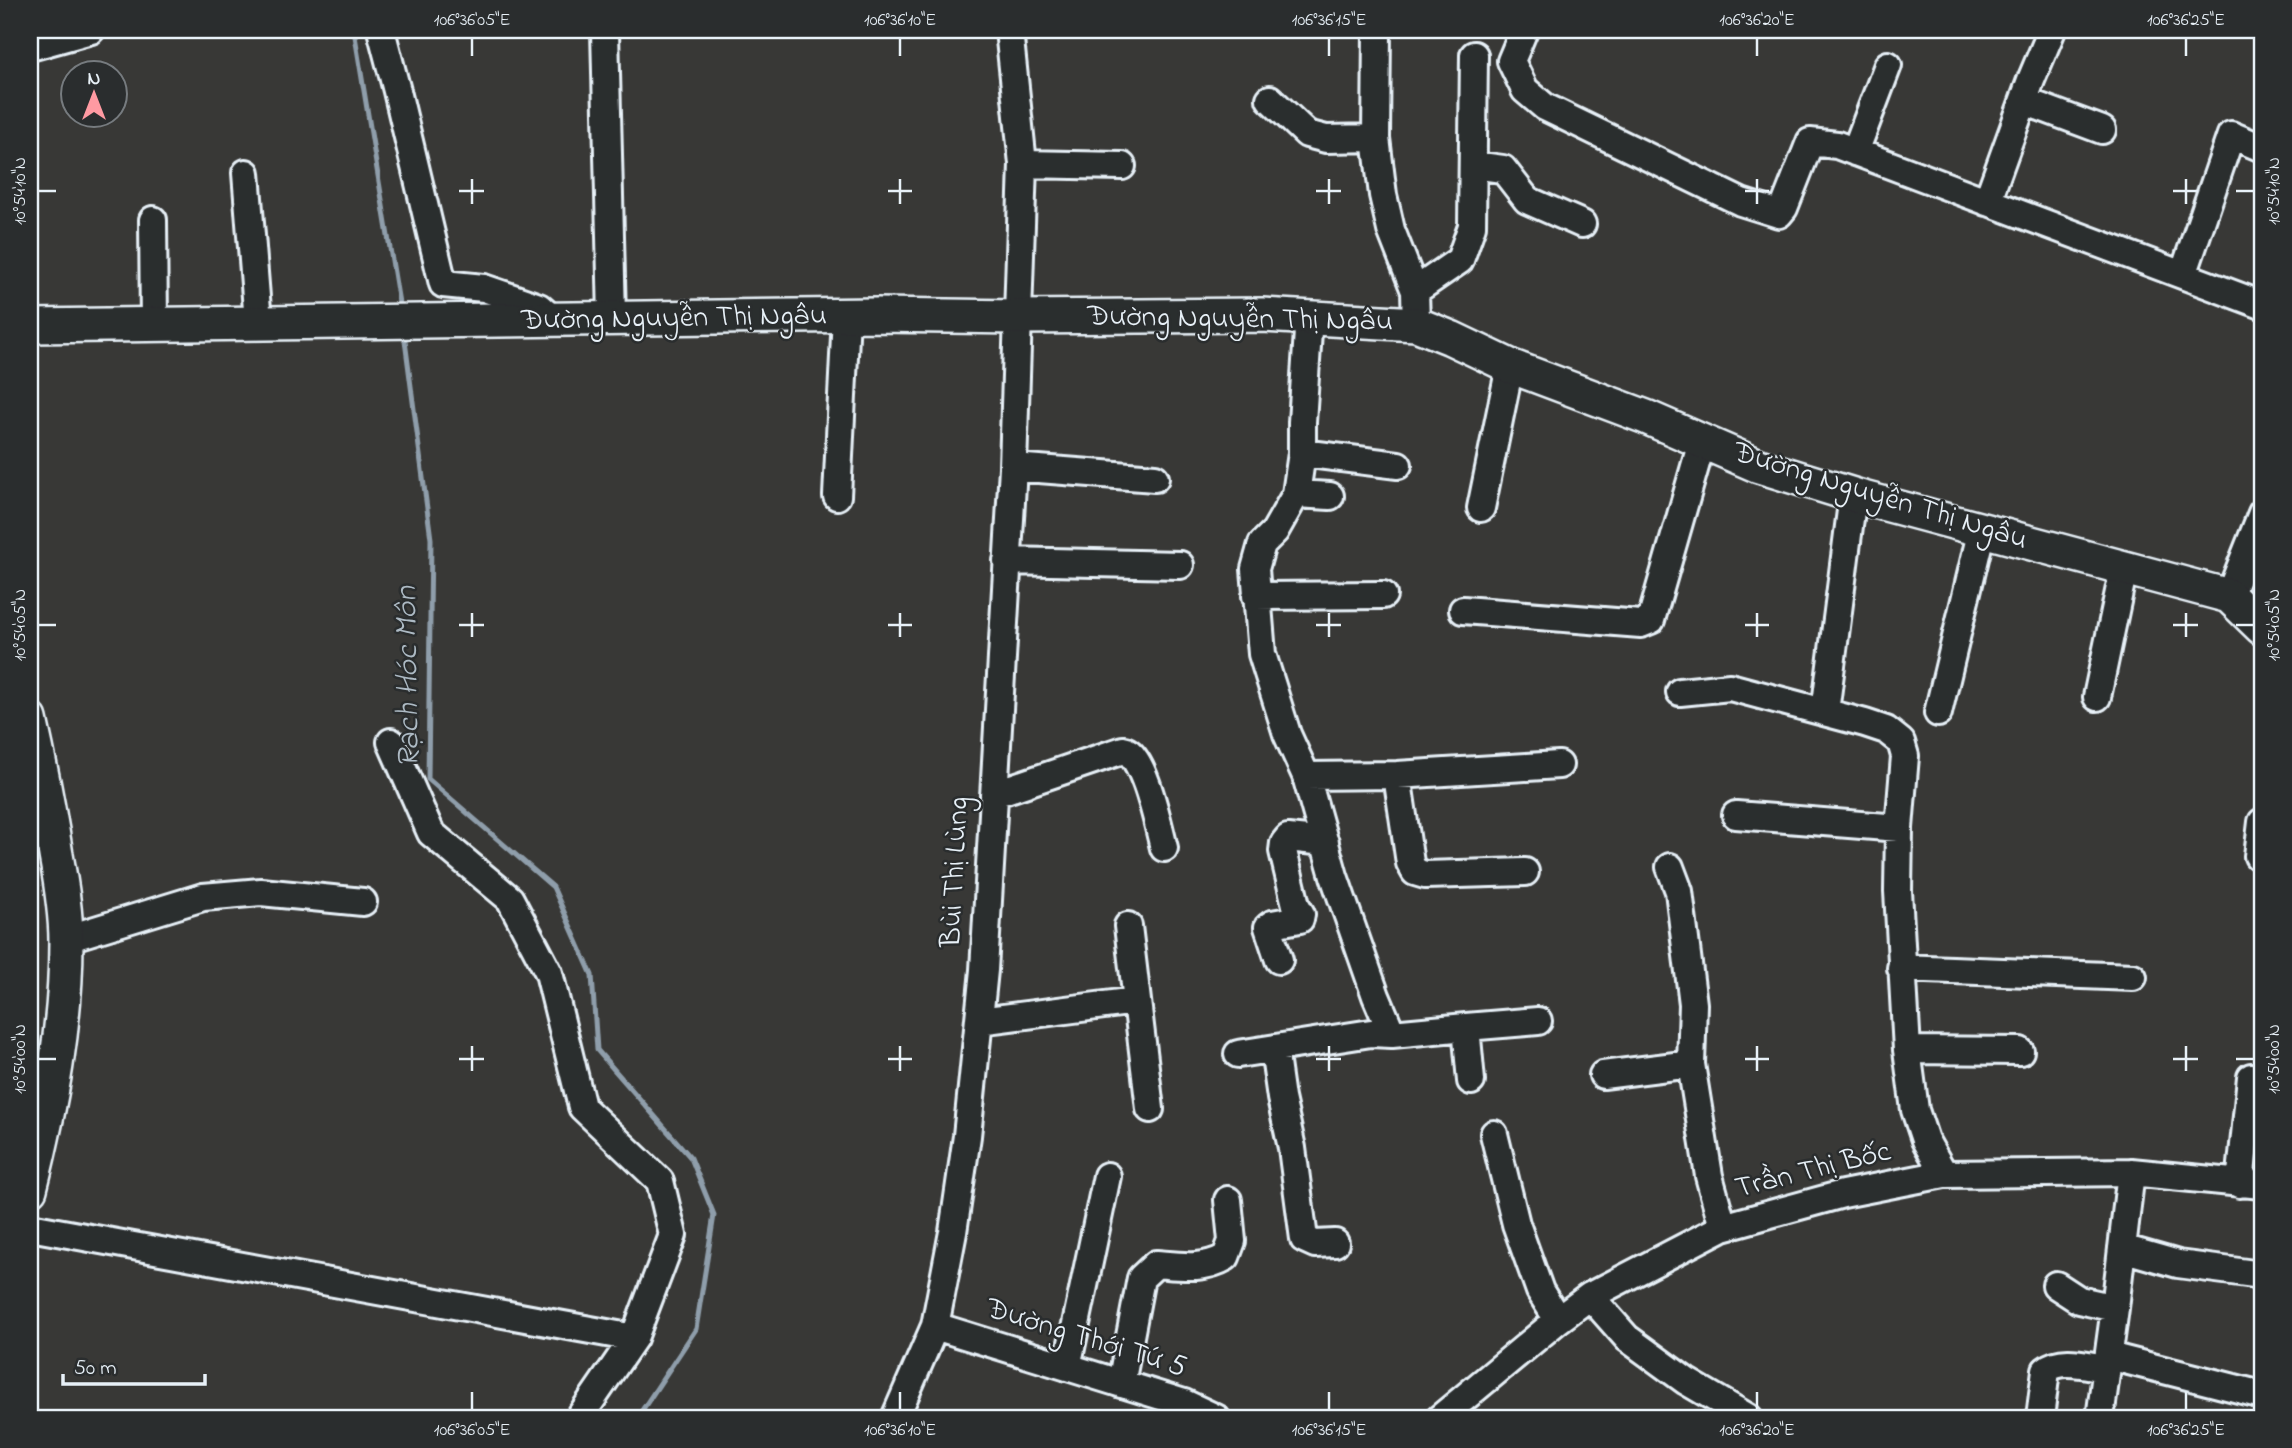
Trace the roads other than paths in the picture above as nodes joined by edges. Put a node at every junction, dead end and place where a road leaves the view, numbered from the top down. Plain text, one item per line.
1 (90, 30) edge
2 (381, 30) edge
3 (1009, 30) edge
4 (1377, 30) edge
5 (1524, 30) edge
6 (2052, 30) edge
7 (604, 31) edge
8 (30, 47) edge
9 (1474, 55) dead end
10 (1888, 65) dead end
11 (1270, 99) dead end
12 (2024, 100) junction
13 (2102, 130) dead end
14 (1376, 138) junction
15 (2262, 148) edge
16 (1855, 152) junction
17 (1023, 164) junction
18 (1473, 165) junction
19 (1122, 166) dead end
20 (246, 173) dead end
21 (1987, 202) junction
22 (153, 220) dead end
23 (1582, 223) dead end
24 (2183, 275) junction
25 (1415, 291) junction
26 (2262, 305) edge
27 (846, 316) junction
28 (1309, 316) junction
29 (1017, 317) junction
30 (612, 318) junction
31 (555, 321) junction
32 (258, 322) junction
33 (154, 324) junction
34 (1416, 324) junction
35 (30, 326) edge
36 (1510, 366) junction
37 (1702, 442) junction
38 (1302, 453) junction
39 (1398, 465) dead end
40 (1013, 467) junction
41 (1155, 478) dead end
42 (1296, 494) junction
43 (1853, 495) junction
44 (837, 496) dead end
45 (1330, 496) dead end
46 (1481, 508) dead end
47 (2262, 513) edge
48 (1982, 529) junction
49 (1007, 561) junction
50 (1180, 565) dead end
51 (2124, 568) junction
52 (1383, 595) dead end
53 (1256, 596) junction
54 (2229, 596) junction
55 (1464, 610) dead end
56 (2262, 628) edge
57 (1680, 692) dead end
58 (2096, 697) dead end
59 (1825, 712) junction
60 (1938, 713) dead end
61 (30, 719) edge
62 (391, 742) dead end
63 (1559, 765) dead end
64 (1397, 775) junction
65 (1306, 776) junction
66 (994, 794) junction
67 (1736, 815) dead end
68 (2262, 822) edge
69 (1899, 828) junction
70 (1325, 842) junction
71 (1164, 848) dead end
72 (2258, 856) dead end
73 (1670, 867) dead end
74 (1525, 872) dead end
75 (363, 902) dead end
76 (1128, 926) dead end
77 (66, 939) junction
78 (1279, 960) dead end
79 (1901, 968) junction
80 (2133, 977) dead end
81 (1136, 1000) junction
82 (979, 1021) junction
83 (1538, 1021) dead end
84 (1466, 1027) junction
85 (1392, 1034) junction
86 (1274, 1049) junction
87 (1906, 1050) junction
88 (2020, 1051) dead end
89 (1238, 1054) dead end
90 (1691, 1064) junction
91 (1603, 1074) dead end
92 (2251, 1077) dead end
93 (1471, 1081) dead end
94 (1150, 1109) dead end
95 (1494, 1134) dead end
96 (2130, 1172) junction
97 (1944, 1174) junction
98 (1107, 1176) dead end
99 (2251, 1184) edge
100 (30, 1189) edge
101 (1228, 1200) dead end
102 (30, 1227) edge
103 (1723, 1227) junction
104 (1335, 1243) dead end
105 (2122, 1248) junction
106 (2262, 1275) edge
107 (2056, 1285) dead end
108 (1590, 1296) junction
109 (2115, 1308) junction
110 (1558, 1320) junction
111 (935, 1326) junction
112 (634, 1338) junction
113 (2108, 1362) junction
114 (1067, 1367) junction
115 (1121, 1384) junction
116 (2262, 1395) edge
117 (579, 1418) edge
118 (895, 1418) edge
119 (1216, 1418) edge
120 (1440, 1418) edge
121 (1749, 1418) edge
122 (2040, 1418) edge
123 (2100, 1418) edge

1 - 8 street
2 - 31 street
3 - 17 street, Bùi Thị Lùng
4 - 14 street
5 - 16 street
6 - 12 street
7 - 30 street
9 - 18 street
10 - 16 street
11 - 14 street
12 - 13 street
12 - 21 street
14 - 25 street
15 - 24 street
16 - 21 street
17 - 19 street
17 - 29 street, Bùi Thị Lùng
18 - 23 street
18 - 25 street
20 - 32 street
21 - 24 street
22 - 33 street
24 - 26 street
25 - 34 street
27 - 29 main road, Đường Nguyễn Thị Ngâu
27 - 30 main road, Đường Nguyễn Thị Ngâu
27 - 44 street
28 - 29 main road, Đường Nguyễn Thị Ngâu
28 - 34 main road, Đường Nguyễn Thị Ngâu
28 - 38 street
29 - 40 street, Bùi Thị Lùng
30 - 31 main road, Đường Nguyễn Thị Ngâu
31 - 32 main road, Đường Nguyễn Thị Ngâu
32 - 33 main road
33 - 35 main road
34 - 36 main road, Đường Nguyễn Thị Ngâu
36 - 37 main road, Đường Nguyễn Thị Ngâu
36 - 46 street
37 - 43 main road, Đường Nguyễn Thị Ngâu
37 - 55 street
38 - 39 street
38 - 42 street
40 - 41 street
40 - 49 street, Bùi Thị Lùng
42 - 45 street
42 - 53 street
43 - 48 main road, Đường Nguyễn Thị Ngâu
43 - 59 street
47 - 54 street
48 - 51 main road, Đường Nguyễn Thị Ngâu
48 - 60 street
49 - 50 street
49 - 66 street, Bùi Thị Lùng
51 - 54 main road, Đường Nguyễn Thị Ngâu
51 - 58 street
52 - 53 street
53 - 65 street
54 - 56 main road, Đường Nguyễn Thị Ngâu
57 - 59 street
59 - 69 street
61 - 77 main road
62 - 112 street
63 - 64 street
64 - 65 street
64 - 74 street
65 - 70 street
66 - 71 street
66 - 82 street, Bùi Thị Lùng
67 - 69 street
68 - 72 street
69 - 79 street
70 - 78 street
70 - 85 street
73 - 90 street
75 - 77 street
76 - 81 street
77 - 100 main road
79 - 80 street
79 - 87 street
81 - 82 street
81 - 94 street
82 - 111 street, Bùi Thị Lùng
83 - 84 street
84 - 85 street
84 - 93 street
85 - 86 street
86 - 89 street
86 - 104 street
87 - 88 street
87 - 97 street
90 - 91 street
90 - 103 street
92 - 99 street
95 - 110 street
96 - 97 street, Trần Thị Bốc
96 - 99 street, Trần Thị Bốc
96 - 105 street
97 - 103 street, Trần Thị Bốc
98 - 114 street
101 - 115 street
102 - 112 street
103 - 108 street, Trần Thị Bốc
105 - 106 street
105 - 109 street
107 - 109 street
108 - 110 street, Trần Thị Bốc
108 - 121 street
109 - 113 street
110 - 120 street, Trần Thị Bốc
111 - 114 street, Đường Thới Tứ 5
111 - 118 street, Bùi Thị Lùng
112 - 117 street
113 - 116 street
113 - 122 street
113 - 123 street
114 - 115 street, Đường Thới Tứ 5
115 - 119 street, Đường Thới Tứ 5

